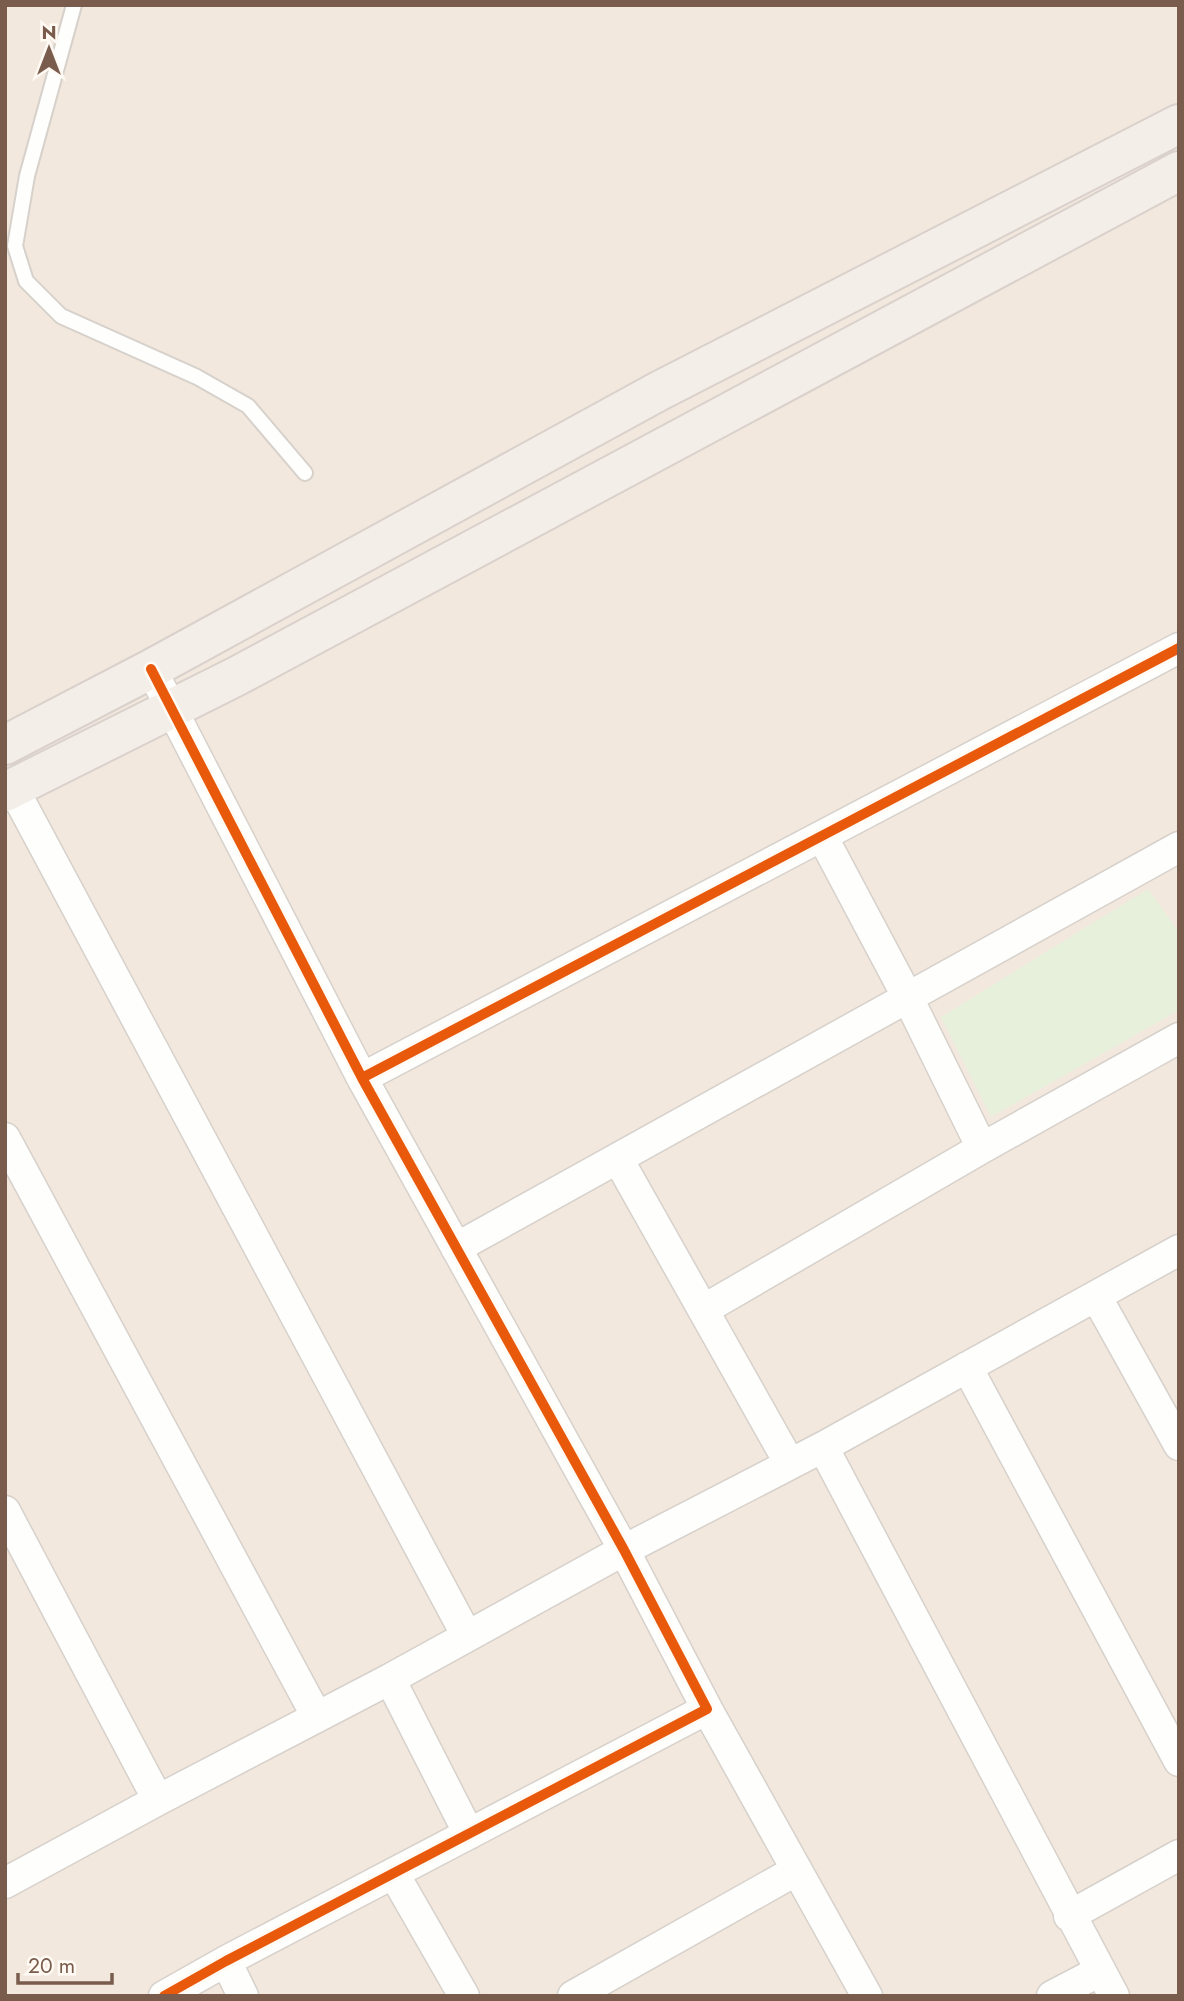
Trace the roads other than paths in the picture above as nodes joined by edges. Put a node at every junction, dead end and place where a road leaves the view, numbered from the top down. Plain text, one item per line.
1 (74, 5) edge
2 (1179, 124) edge
3 (1179, 171) edge
4 (305, 474) dead end
5 (1179, 648) edge
6 (151, 669) junction
7 (171, 708) junction
8 (5, 745) edge
9 (9, 790) edge
10 (822, 836) junction
11 (1179, 847) edge
12 (908, 998) junction
13 (1179, 1038) edge
14 (362, 1079) junction
15 (5, 1138) edge
16 (982, 1148) junction
17 (618, 1159) junction
18 (456, 1248) junction
19 (1179, 1250) edge
20 (1096, 1296) junction
21 (703, 1310) junction
22 (967, 1367) junction
23 (1179, 1445) edge
24 (823, 1447) junction
25 (790, 1464) junction
26 (5, 1511) edge
27 (624, 1550) junction
28 (467, 1636) junction
29 (390, 1679) junction
30 (707, 1709) junction
31 (317, 1717) junction
32 (1179, 1761) edge
33 (158, 1800) junction
34 (468, 1834) junction
35 (1179, 1854) edge
36 (797, 1870) junction
37 (394, 1874) junction
38 (5, 1883) edge
39 (1069, 1916) junction
40 (226, 1961) junction
41 (1107, 1983) edge
42 (164, 1996) edge
43 (243, 1996) edge
44 (464, 1996) edge
45 (573, 1996) edge
46 (867, 1996) edge
47 (1052, 1996) edge

1 - 4 lane
2 - 6 main road
3 - 7 main road
5 - 10 street
6 - 7 street
6 - 8 main road
7 - 9 main road
7 - 14 street
9 - 28 street
10 - 12 street
10 - 14 street
11 - 12 street
12 - 16 street
12 - 17 street
13 - 16 street
14 - 18 street
15 - 31 street
16 - 21 street
17 - 18 street
17 - 21 street
18 - 27 street
19 - 20 street
20 - 22 street
20 - 23 street
21 - 25 street
22 - 24 street
22 - 32 street
24 - 25 street
24 - 39 street
25 - 27 street
26 - 33 street
27 - 28 street
27 - 30 street
28 - 29 street
29 - 31 street
29 - 34 street
30 - 34 street
30 - 36 street
31 - 33 street
33 - 38 street
34 - 37 street
35 - 39 street
36 - 45 street
36 - 46 street
37 - 40 street
37 - 44 street
39 - 41 street
40 - 42 street
40 - 43 street
41 - 47 street

